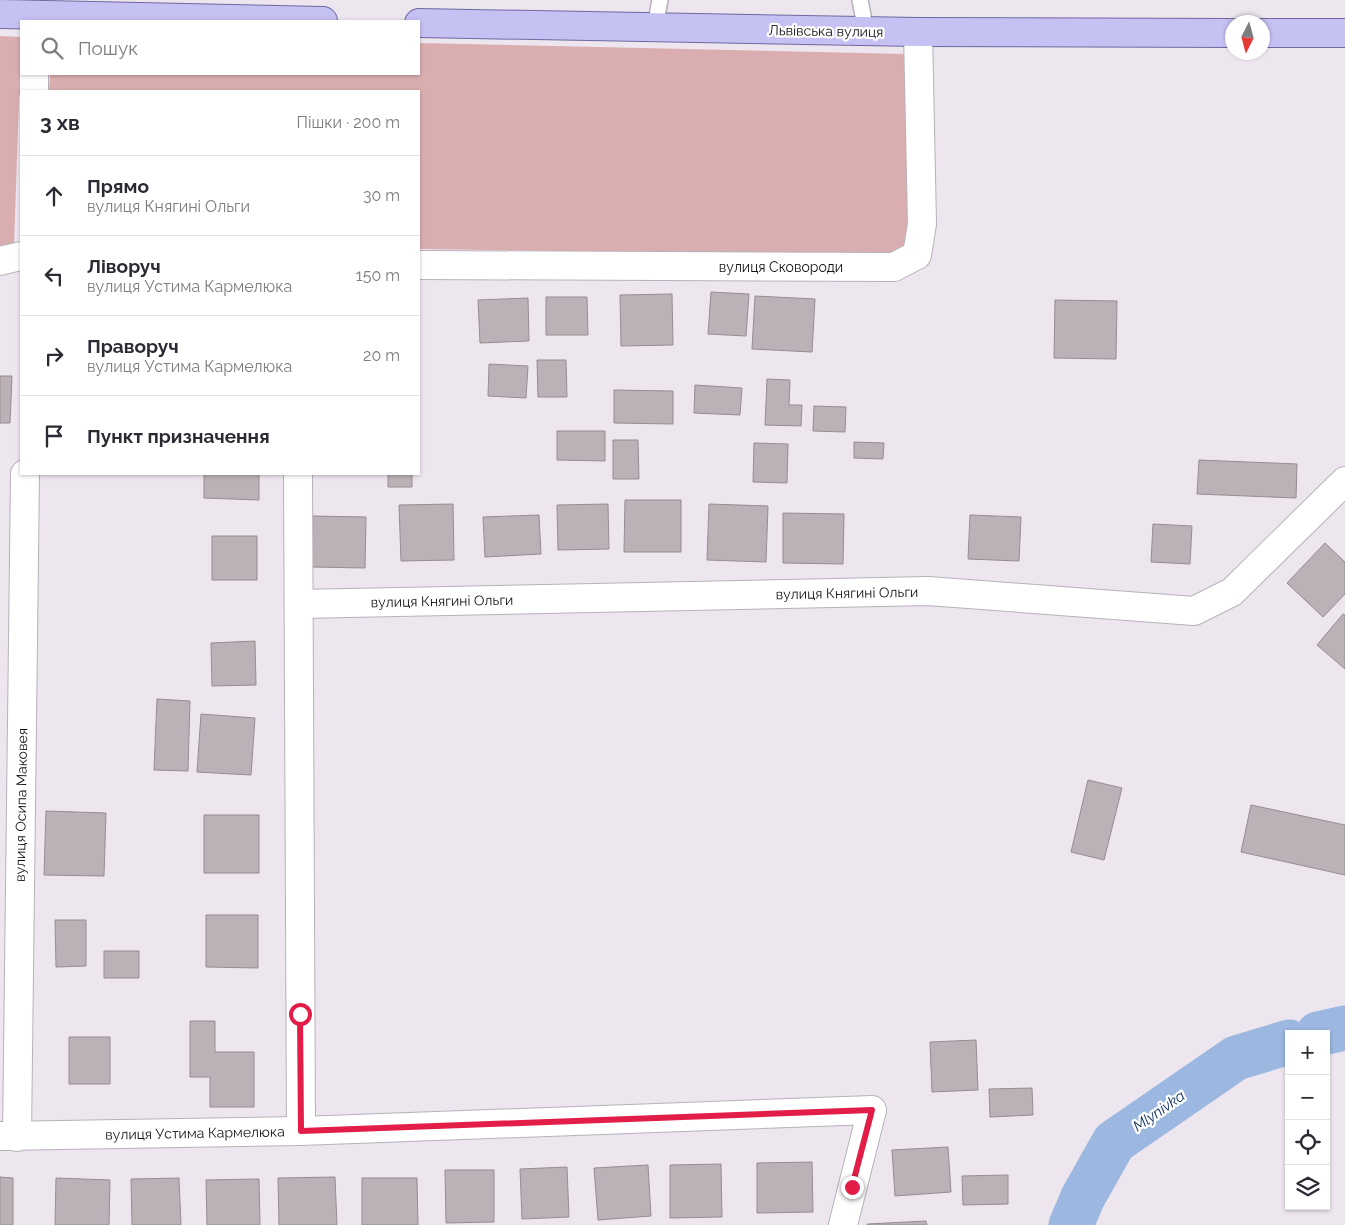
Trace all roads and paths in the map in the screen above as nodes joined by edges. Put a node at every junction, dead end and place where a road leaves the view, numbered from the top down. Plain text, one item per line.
1 (660, 0) edge
2 (860, 0) edge
3 (0, 14) edge
4 (36, 19) edge
5 (180, 20) edge
6 (420, 23) edge
7 (655, 27) junction
8 (866, 31) junction
9 (918, 32) junction
10 (1225, 33) edge
11 (1270, 33) edge
12 (1345, 33) edge
13 (34, 75) edge
14 (34, 90) edge
15 (20, 256) edge
16 (0, 261) edge
17 (420, 265) edge
18 (25, 475) edge
19 (298, 475) edge
20 (1345, 481) edge
21 (299, 604) junction
22 (301, 1131) junction
23 (9, 1136) edge
24 (843, 1225) edge

1 - 7 lane
2 - 8 lane
3 - 4 main road
4 - 5 main road
6 - 7 main road, Львівська вулиця
7 - 8 main road, Львівська вулиця
8 - 9 main road, Львівська вулиця
9 - 10 main road, Львівська вулиця
9 - 17 street, вулиця Сковороди
11 - 12 main road
13 - 14 street
15 - 16 street
18 - 23 street, вулиця Осипа Маковея
19 - 21 street
20 - 21 street, вулиця Княгині Ольги
21 - 22 street
22 - 23 street, вулиця Устима Кармелюка
22 - 24 street, вулиця Устима Кармелюка

